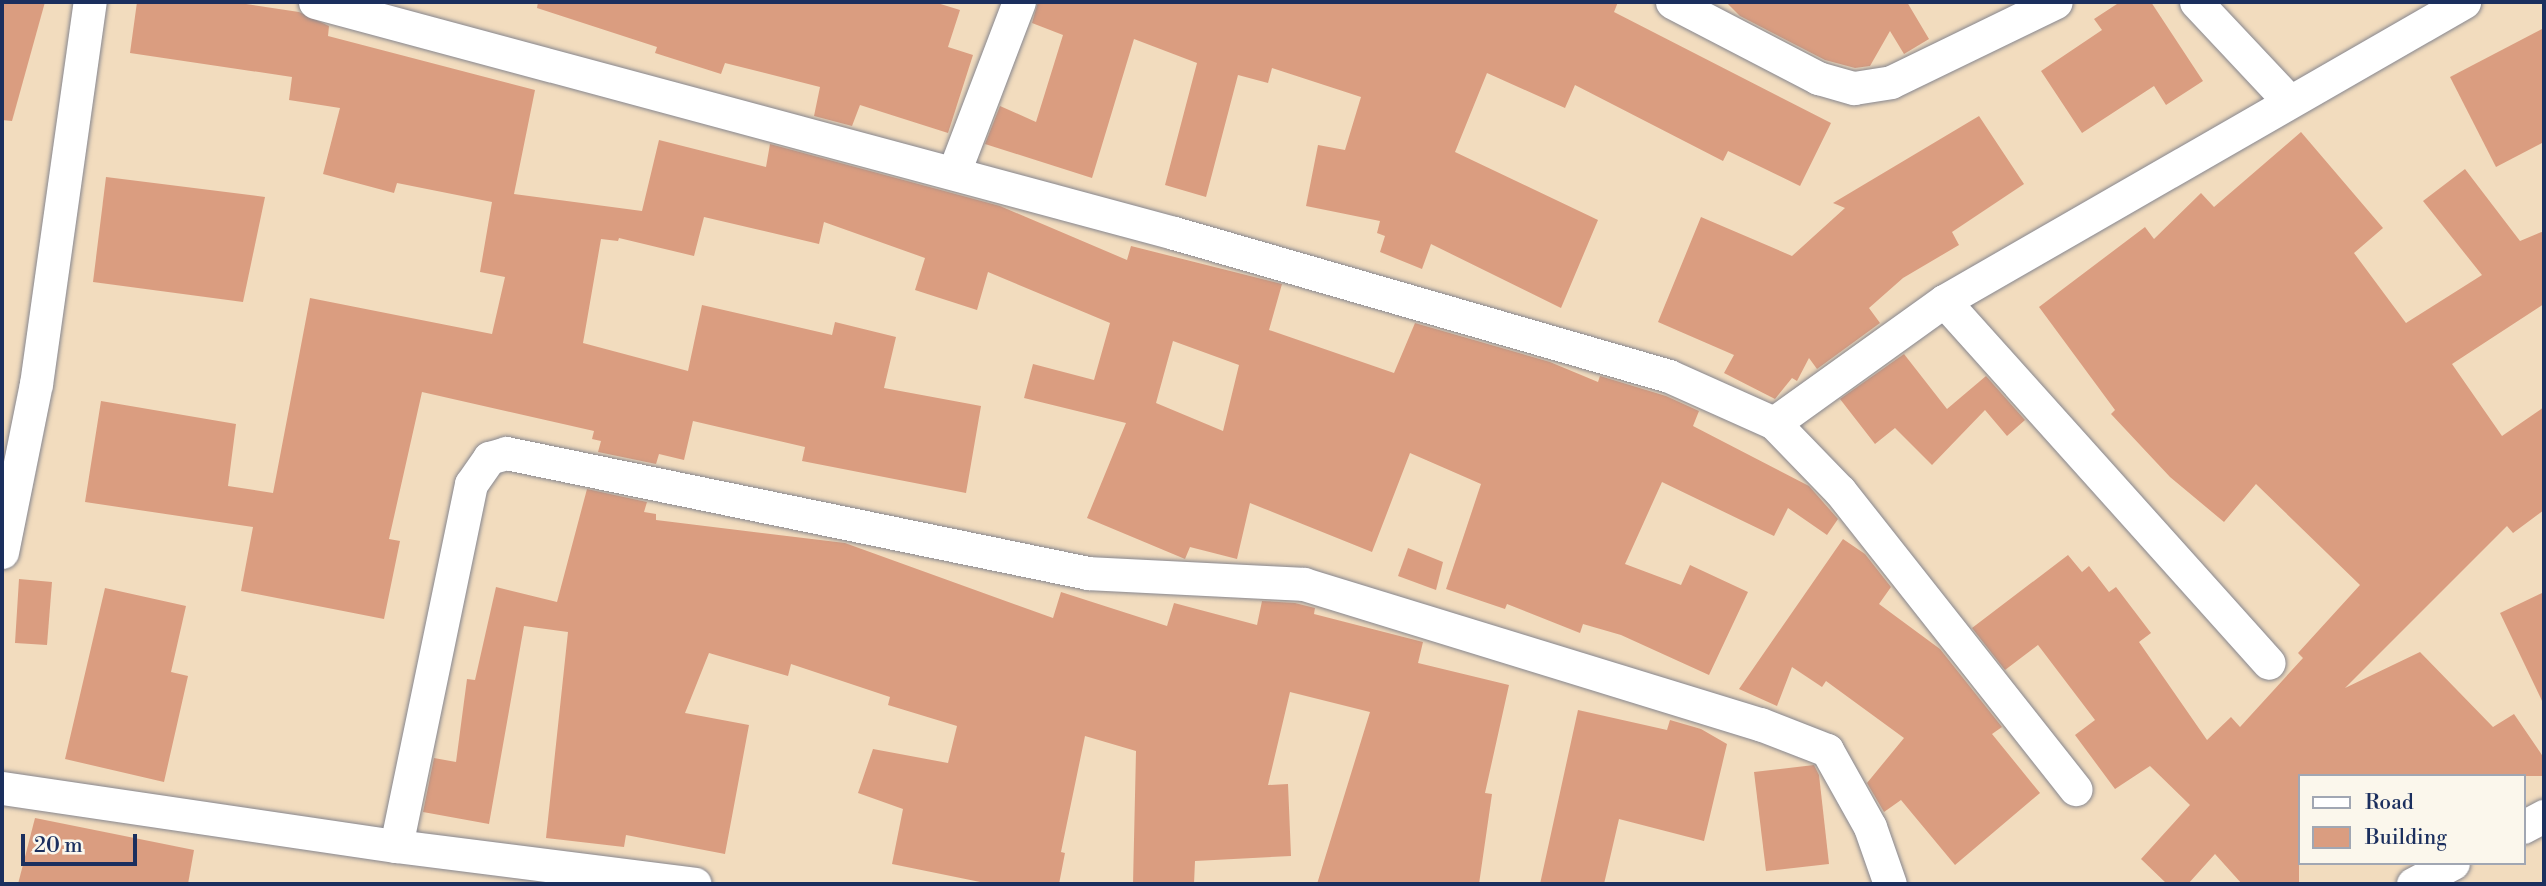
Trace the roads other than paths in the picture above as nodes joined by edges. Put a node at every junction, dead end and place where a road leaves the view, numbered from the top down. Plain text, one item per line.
1 (90, 2) edge
2 (315, 2) edge
3 (1019, 2) edge
4 (1672, 2) edge
5 (2056, 2) edge
6 (2196, 2) edge
7 (2464, 2) edge
8 (2289, 102) junction
9 (954, 172) junction
10 (1944, 301) junction
11 (1774, 423) junction
12 (2, 552) edge
13 (2269, 663) dead end
14 (2, 788) edge
15 (2075, 789) dead end
16 (2544, 816) edge
17 (2525, 826) edge
18 (397, 846) junction
19 (2449, 865) edge
20 (695, 884) edge
21 (1890, 884) edge
22 (2413, 884) edge

1 - 12 street
2 - 9 street
3 - 9 street
4 - 5 street
6 - 8 street
7 - 8 street
8 - 10 street
9 - 11 street
10 - 11 street
10 - 13 street
11 - 15 street
14 - 18 street
16 - 17 street
18 - 20 street
18 - 21 street
19 - 22 street

